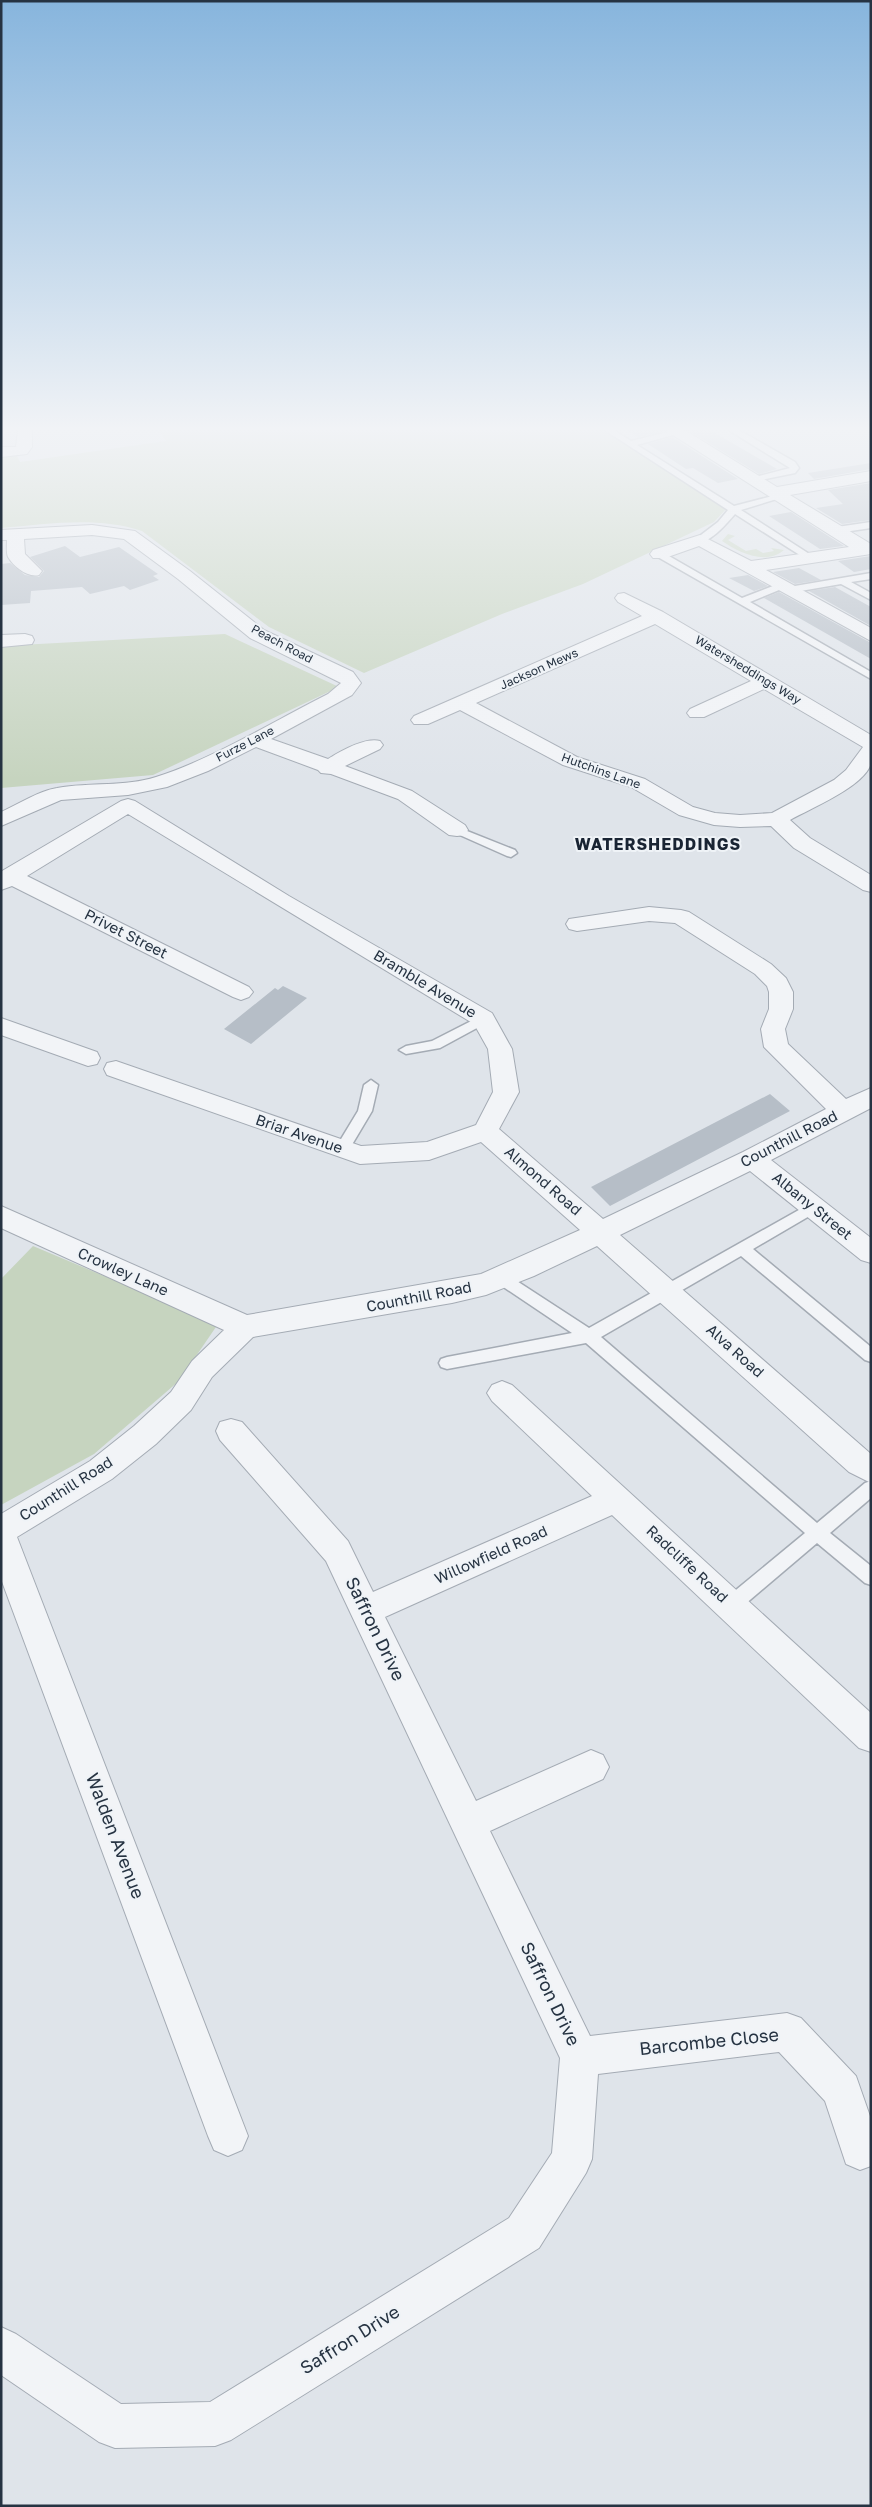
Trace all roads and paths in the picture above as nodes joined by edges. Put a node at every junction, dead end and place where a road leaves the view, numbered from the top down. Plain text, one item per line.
1 (12, 546) edge
2 (144, 546) edge
3 (682, 546) edge
4 (711, 546) edge
5 (792, 546) edge
6 (869, 551) edge
7 (659, 554) joint
8 (809, 557) junction
9 (749, 567) junction
10 (33, 571) dead end
11 (871, 576) edge
12 (842, 581) junction
13 (785, 588) junction
14 (871, 597) edge
15 (624, 598) dead end
16 (741, 602) junction
17 (657, 616) junction
18 (871, 636) edge
19 (25, 640) dead end
20 (1, 641) edge
21 (871, 676) edge
22 (350, 679) joint
23 (766, 681) junction
24 (462, 703) junction
25 (697, 714) dead end
26 (421, 720) dead end
27 (254, 739) junction
28 (871, 744) edge
29 (373, 745) dead end
30 (871, 750) edge
31 (328, 769) junction
32 (128, 797) junction
33 (776, 819) junction
34 (1, 820) edge
35 (457, 830) joint
36 (511, 853) dead end
37 (6, 879) edge
38 (871, 885) edge
39 (577, 924) dead end
40 (241, 992) dead end
41 (483, 1019) junction
42 (1, 1026) edge
43 (406, 1050) dead end
44 (88, 1058) dead end
45 (116, 1069) dead end
46 (371, 1085) dead end
47 (871, 1097) edge
48 (843, 1111) junction
49 (485, 1131) junction
50 (342, 1149) junction
51 (752, 1159) junction
52 (813, 1207) junction
53 (1, 1216) edge
54 (601, 1231) junction
55 (743, 1249) junction
56 (871, 1253) edge
57 (502, 1278) junction
58 (669, 1292) junction
59 (245, 1327) junction
60 (589, 1336) junction
61 (871, 1356) edge
62 (448, 1362) dead end
63 (502, 1393) dead end
64 (231, 1431) dead end
65 (871, 1470) edge
66 (871, 1488) edge
67 (616, 1499) junction
68 (1, 1530) edge
69 (817, 1533) junction
70 (1, 1536) edge
71 (871, 1577) edge
72 (731, 1605) junction
73 (366, 1610) junction
74 (871, 1736) edge
75 (591, 1767) dead end
76 (468, 1823) junction
77 (580, 2057) junction
78 (228, 2136) dead end
79 (860, 2150) dead end
80 (1, 2349) edge

1 - 10 street
2 - 22 street, Peach Road
3 - 7 street
4 - 9 street
5 - 8 lane
6 - 8 street
7 - 16 lane
8 - 9 street
9 - 13 street
11 - 12 lane
12 - 13 lane
12 - 14 lane
13 - 16 lane
13 - 18 street
15 - 17 street, Watersheddings Way
16 - 21 lane
17 - 23 street, Watersheddings Way
17 - 24 street, Jackson Mews
19 - 20 street
22 - 27 street, Furze Lane
23 - 25 street
23 - 28 street, Watersheddings Way
24 - 26 street, Jackson Mews
24 - 33 street, Hutchins Lane
27 - 31 street
27 - 32 street, Furze Lane
29 - 31 street
30 - 33 street, Hutchins Lane
31 - 35 street
32 - 34 street
32 - 37 street, Furze Lane
32 - 41 street, Bramble Avenue
33 - 38 street
35 - 36 lane
37 - 40 street, Privet Street
39 - 48 street
41 - 43 lane
41 - 49 street, Bramble Avenue
42 - 44 street
45 - 50 street, Briar Avenue
46 - 50 lane
47 - 48 street, Counthill Road
48 - 51 street, Counthill Road
49 - 50 street, Briar Avenue
49 - 54 street, Almond Road
51 - 52 street, Albany Street
51 - 54 street, Counthill Road
52 - 55 lane
52 - 56 street, Albany Street
53 - 59 street, Crowley Lane
54 - 57 street, Counthill Road
54 - 58 street, Alva Road
55 - 58 lane
55 - 61 lane
57 - 59 street, Counthill Road
57 - 60 lane
58 - 60 lane
58 - 65 street, Alva Road
59 - 68 street, Counthill Road
60 - 62 lane
60 - 69 lane
63 - 67 street, Radcliffe Road
64 - 73 street, Saffron Drive
66 - 69 lane
67 - 72 street, Radcliffe Road
67 - 73 street, Willowfield Road
69 - 71 lane
69 - 72 lane
70 - 78 street, Walden Avenue
72 - 74 street, Radcliffe Road
73 - 76 street, Saffron Drive
75 - 76 street
76 - 77 street, Saffron Drive
77 - 79 street, Barcombe Close
77 - 80 street, Saffron Drive

